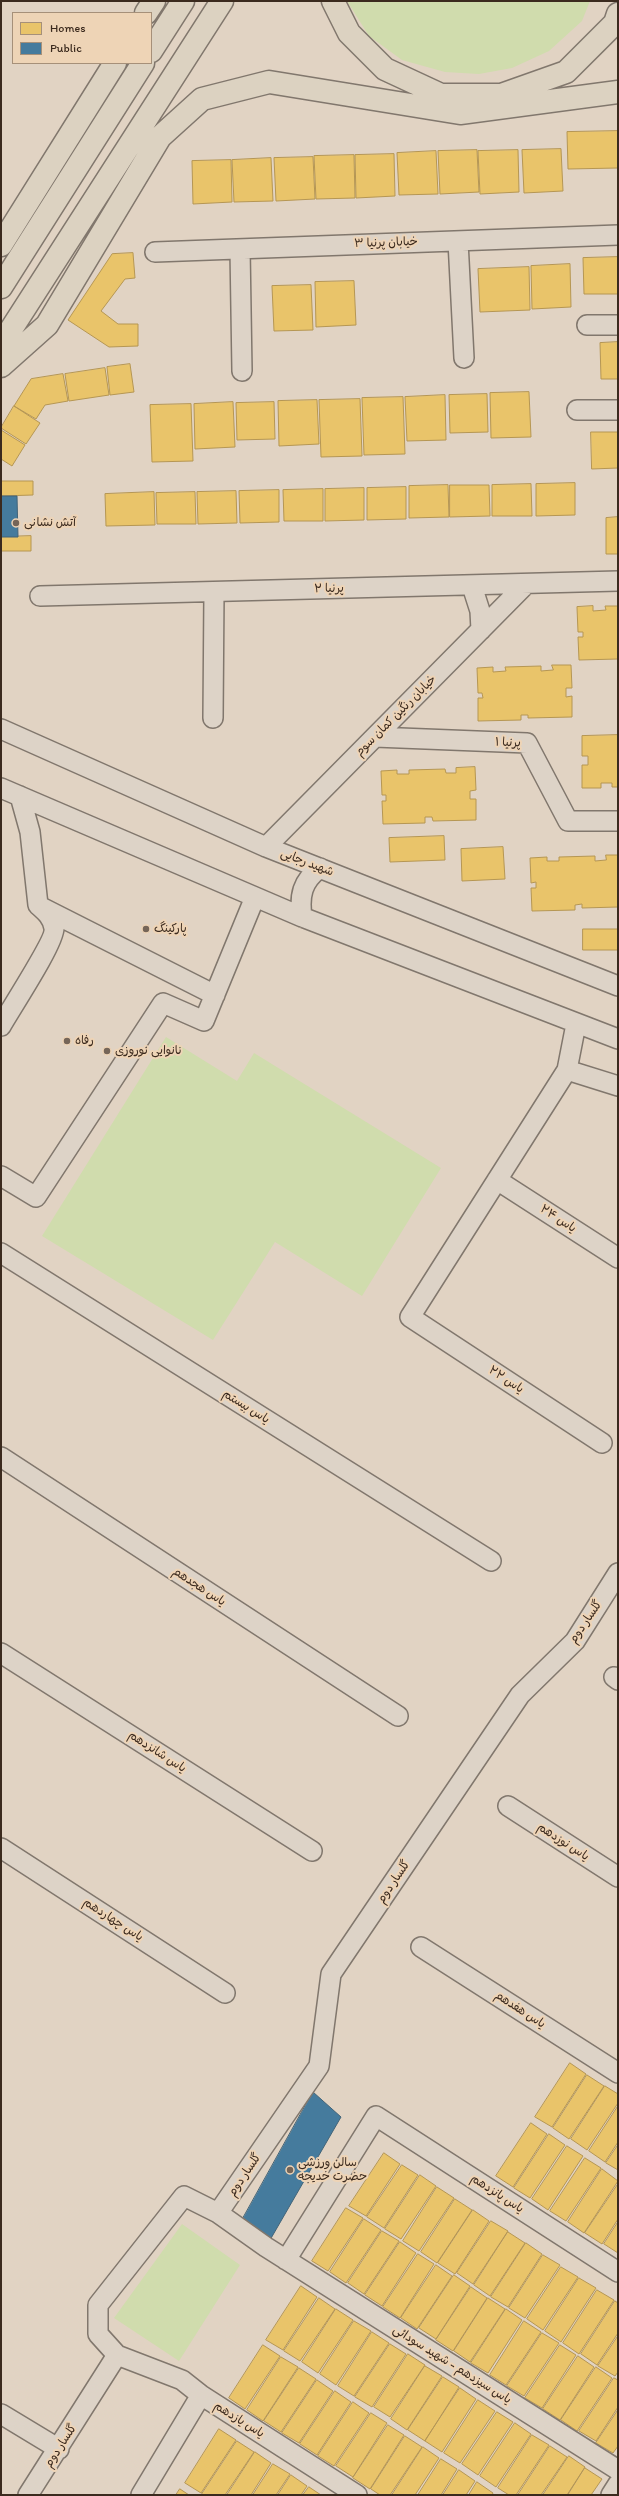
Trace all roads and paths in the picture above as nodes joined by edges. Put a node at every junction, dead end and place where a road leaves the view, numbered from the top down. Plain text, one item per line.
1 (154, 1) edge
2 (183, 1) edge
3 (222, 1) edge
4 (333, 1) edge
5 (147, 12) edge
6 (618, 14) edge
7 (152, 49) edge
8 (114, 64) edge
9 (142, 64) edge
10 (618, 92) edge
11 (618, 235) edge
12 (458, 241) junction
13 (1, 246) edge
14 (240, 249) junction
15 (155, 252) dead end
16 (1, 287) edge
17 (618, 324) edge
18 (587, 326) dead end
19 (1, 345) edge
20 (464, 358) dead end
21 (1, 366) edge
22 (242, 371) dead end
23 (577, 410) dead end
24 (618, 410) edge
25 (618, 581) edge
26 (526, 584) junction
27 (472, 586) junction
28 (214, 592) junction
29 (40, 596) dead end
30 (480, 630) junction
31 (213, 718) dead end
32 (1, 728) edge
33 (375, 737) junction
34 (1, 788) edge
35 (20, 796) junction
36 (618, 821) edge
37 (266, 847) junction
38 (320, 868) junction
39 (255, 897) junction
40 (38, 905) junction
41 (302, 917) junction
42 (618, 986) edge
43 (215, 994) junction
44 (576, 1024) junction
45 (1, 1026) edge
46 (618, 1039) edge
47 (567, 1070) junction
48 (618, 1086) edge
49 (1, 1176) edge
50 (497, 1180) junction
51 (1, 1252) edge
52 (618, 1258) edge
53 (602, 1443) dead end
54 (1, 1457) edge
55 (491, 1561) dead end
56 (618, 1573) edge
57 (1, 1653) edge
58 (398, 1716) dead end
59 (508, 1806) dead end
60 (1, 1848) edge
61 (312, 1851) dead end
62 (618, 1877) edge
63 (421, 1947) dead end
64 (225, 1993) dead end
65 (618, 2073) edge
66 (218, 2213) junction
67 (286, 2260) junction
68 (618, 2272) edge
69 (117, 2355) junction
70 (201, 2395) junction
71 (1, 2414) edge
72 (59, 2449) junction
73 (618, 2470) edge
74 (618, 2484) edge
75 (28, 2495) edge
76 (141, 2495) edge
77 (357, 2495) edge
78 (611, 2495) edge

1 - 5 main road
2 - 7 main road
3 - 19 main road
4 - 6 main road
8 - 13 main road
9 - 16 main road
10 - 21 main road
11 - 12 street, خیابان پرنیا ۳
12 - 14 street, خیابان پرنیا ۳
12 - 20 street
14 - 15 street, خیابان پرنیا ۳
14 - 22 street
17 - 18 street
23 - 24 street
25 - 26 street, پرنیا ۲
26 - 27 street, پرنیا ۲
26 - 30 street, خیابان رنگین کمان سوم
27 - 28 street, پرنیا ۲
27 - 30 street
28 - 29 street, پرنیا ۲
28 - 31 street
30 - 33 street, خیابان رنگین کمان سوم
32 - 37 street, شهید رجایی
33 - 36 street, پرنیا ۱
33 - 37 street, خیابان رنگین کمان سوم
34 - 35 street
35 - 39 street
35 - 40 street
37 - 38 street, شهید رجایی
38 - 41 street
38 - 42 street, شهید رجایی
39 - 41 street
39 - 43 street
40 - 43 street
40 - 45 street
41 - 44 street
43 - 49 street
44 - 46 street
44 - 47 street
47 - 48 street
47 - 50 street
50 - 52 street, یاس ۲۴
50 - 53 street, یاس ۲۲
51 - 55 street, یاس بیستم
54 - 58 street, یاس هجدهم
56 - 66 street, گلسار دوم
57 - 61 street, یاس شانزدهم
59 - 62 street, یاس نوزدهم
60 - 64 street, یاس چهاردهم
63 - 65 street, یاس هفدهم
66 - 67 street, یاس سیزدهم - شهید سودائی
66 - 69 street, یاس سیزدهم - شهید سودائی
67 - 68 street, یاس پانزدهم
67 - 73 street, یاس سیزدهم - شهید سودائی
69 - 70 street, یاس یازدهم
69 - 72 street, گلسار دوم
70 - 76 street
70 - 77 street, یاس یازدهم
71 - 72 street
72 - 75 street, گلسار دوم
74 - 78 street

